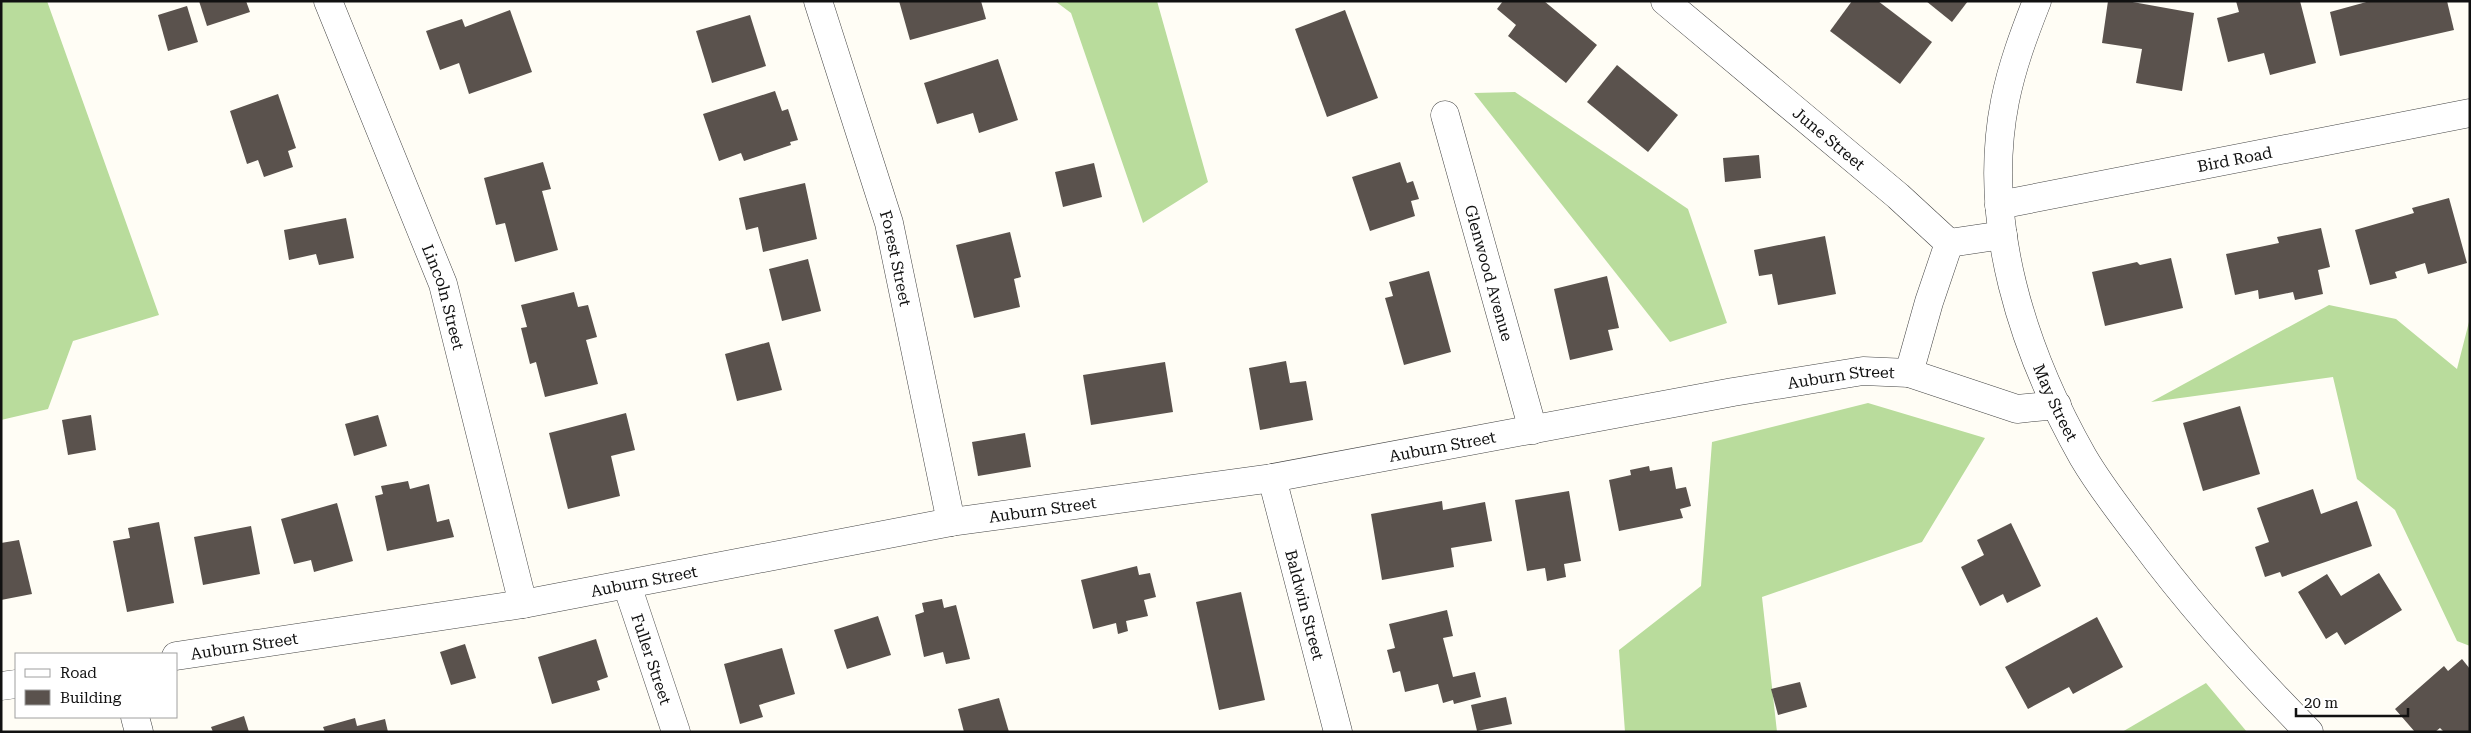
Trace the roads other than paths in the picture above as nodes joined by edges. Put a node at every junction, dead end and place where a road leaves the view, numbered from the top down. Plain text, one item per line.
1 (328, 1) edge
2 (818, 1) edge
3 (1665, 1) edge
4 (2037, 1) edge
5 (2470, 113) edge
6 (1446, 115) dead end
7 (1999, 205) junction
8 (2003, 236) junction
9 (1949, 243) junction
10 (1909, 373) junction
11 (2057, 405) junction
12 (1533, 430) junction
13 (1272, 478) junction
14 (951, 522) junction
15 (627, 585) junction
16 (523, 604) junction
17 (178, 656) edge
18 (15, 684) edge
19 (1, 686) edge
20 (135, 718) edge
21 (139, 732) edge
22 (676, 732) edge
23 (1338, 732) edge
24 (2308, 732) edge

1 - 16 street, Lincoln Street
2 - 14 street, Forest Street
3 - 9 street, June Street
4 - 7 street, May Street
5 - 7 street, Bird Road
6 - 12 street, Glenwood Avenue
7 - 8 street, May Street
8 - 9 street
8 - 11 street, May Street
9 - 10 street, Auburn Street
10 - 11 street, Auburn Street
10 - 12 street, Auburn Street
11 - 24 street, May Street
12 - 13 street, Auburn Street
13 - 14 street, Auburn Street
13 - 23 street, Baldwin Street
14 - 15 street, Auburn Street
15 - 16 street, Auburn Street
15 - 22 street, Fuller Street
16 - 17 street, Auburn Street
18 - 19 street
20 - 21 street

